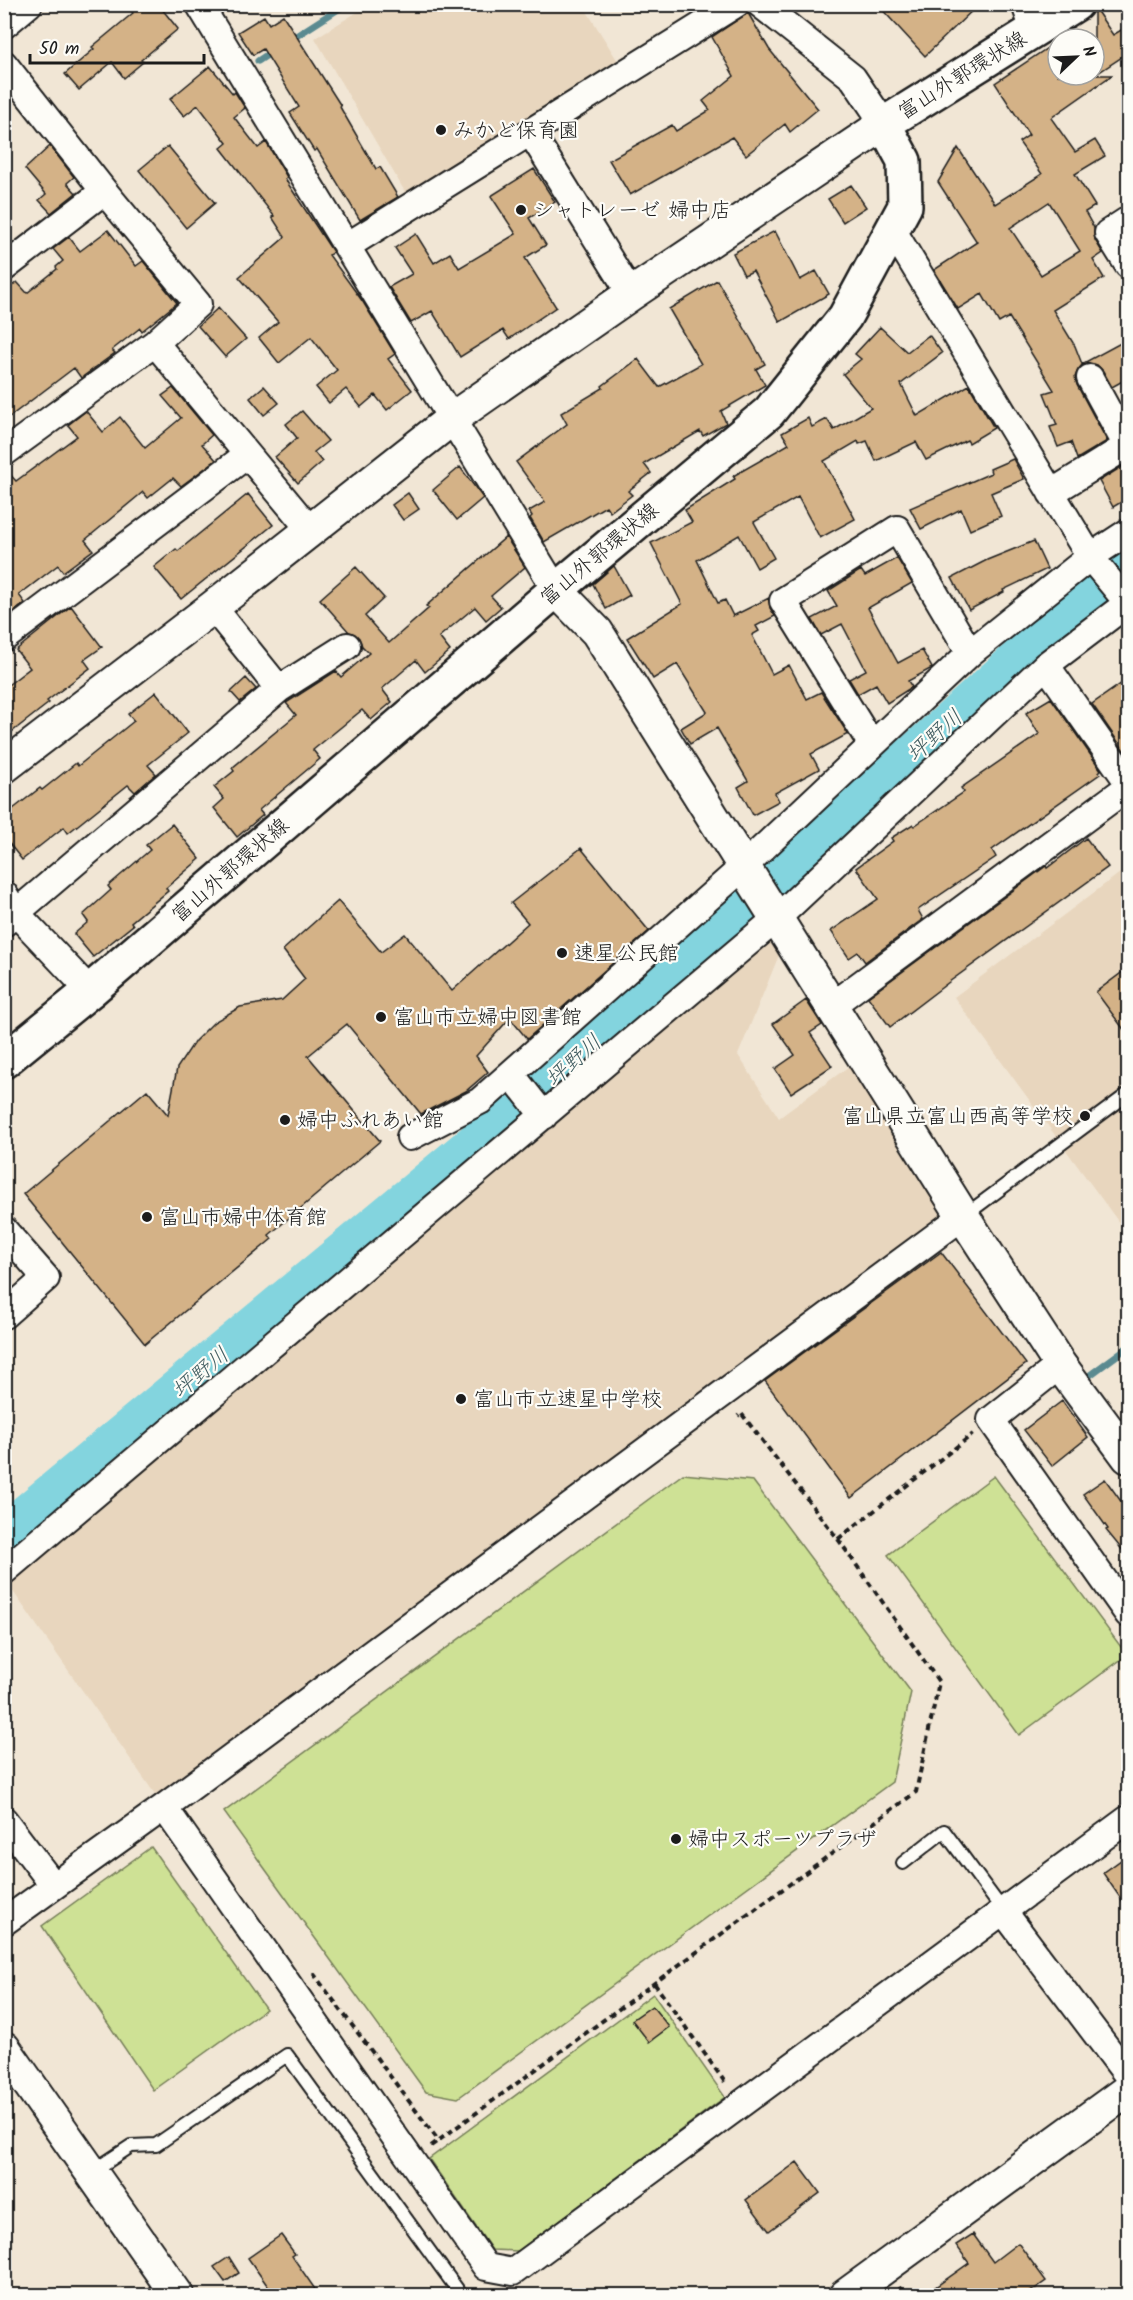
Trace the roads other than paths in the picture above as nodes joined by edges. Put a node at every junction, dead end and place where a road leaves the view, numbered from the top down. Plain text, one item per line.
1 (29, 4) edge
2 (200, 4) edge
3 (736, 4) edge
4 (760, 4) edge
5 (1076, 4) edge
6 (1029, 18) edge
7 (4, 25) edge
8 (4, 64) edge
9 (884, 124) junction
10 (531, 133) junction
11 (104, 191) junction
12 (1128, 220) edge
13 (892, 230) junction
14 (347, 246) junction
15 (1128, 265) edge
16 (4, 268) edge
17 (631, 294) junction
18 (155, 342) junction
19 (1090, 378) dead end
20 (453, 418) junction
21 (4, 453) edge
22 (247, 455) junction
23 (1052, 493) junction
24 (311, 531) junction
25 (1128, 532) edge
26 (1090, 557) junction
27 (556, 590) junction
28 (1128, 603) edge
29 (213, 608) junction
30 (4, 638) edge
31 (347, 646) dead end
32 (970, 653) junction
33 (1046, 665) junction
34 (279, 689) junction
35 (872, 745) junction
36 (4, 767) edge
37 (1128, 782) edge
38 (1128, 787) edge
39 (743, 867) junction
40 (8, 910) edge
41 (776, 919) junction
42 (90, 991) junction
43 (831, 1006) junction
44 (4, 1061) edge
45 (511, 1074) junction
46 (1128, 1094) edge
47 (544, 1116) junction
48 (410, 1137) dead end
49 (963, 1216) junction
50 (4, 1230) edge
51 (4, 1315) edge
52 (1060, 1365) junction
53 (1128, 1457) edge
54 (4, 1571) edge
55 (1128, 1614) edge
56 (164, 1807) junction
57 (1128, 1819) edge
58 (4, 1820) edge
59 (903, 1863) dead end
60 (54, 1886) junction
61 (1004, 1912) junction
62 (4, 1922) edge
63 (4, 2048) edge
64 (1128, 2076) edge
65 (1128, 2090) edge
66 (92, 2172) junction
67 (178, 2295) edge
68 (462, 2295) edge
69 (845, 2295) edge

1 - 7 street
2 - 14 street
3 - 10 street
4 - 9 street
5 - 6 main road, 富山外郭環状線
6 - 9 main road, 富山外郭環状線
8 - 11 street
9 - 13 main road, 富山外郭環状線
9 - 17 street
10 - 14 street
10 - 17 street
11 - 16 street
11 - 18 street
12 - 15 street
13 - 23 street
13 - 27 main road, 富山外郭環状線
14 - 20 street
17 - 20 street
18 - 21 street
18 - 22 street
19 - 23 street
20 - 24 street
20 - 27 street
22 - 24 street
22 - 30 street
23 - 26 street
24 - 29 street
25 - 26 street
26 - 28 street
26 - 32 street
27 - 39 street
27 - 42 main road, 富山外郭環状線
28 - 33 street
29 - 34 street
29 - 36 street
31 - 34 street
32 - 35 street
32 - 35 street
33 - 37 street
33 - 41 street
34 - 40 street
35 - 39 street
38 - 43 street
39 - 41 street
39 - 45 street
40 - 42 street
41 - 43 street
41 - 47 street
42 - 44 main road, 富山外郭環状線
43 - 49 street
45 - 47 street
45 - 48 street
46 - 49 lane
47 - 54 street
49 - 52 street
49 - 56 street
50 - 51 street
52 - 53 street
52 - 55 street
56 - 60 street
56 - 61 street
57 - 61 street
58 - 60 street
59 - 61 lane
60 - 62 street
61 - 64 street
63 - 66 street
65 - 69 street
66 - 67 street
66 - 68 lane

